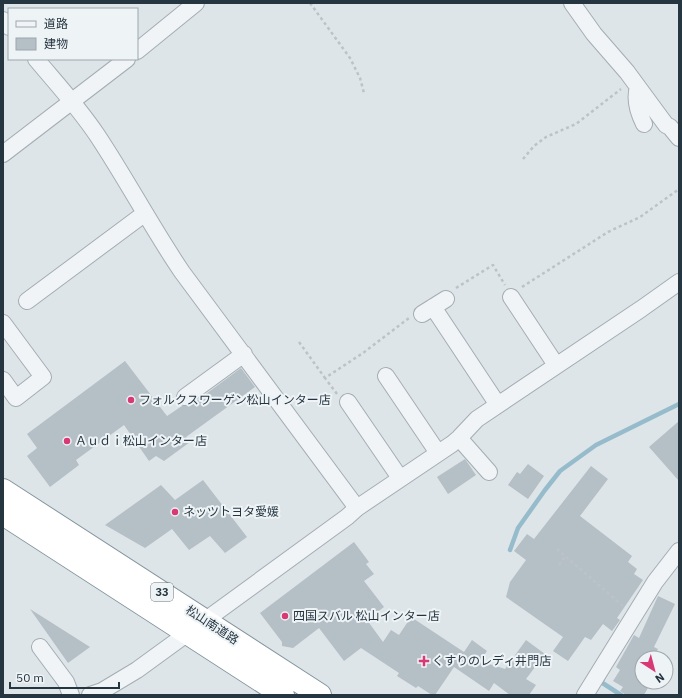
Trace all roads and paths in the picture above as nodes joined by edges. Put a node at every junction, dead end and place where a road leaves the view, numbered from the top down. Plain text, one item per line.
1 (196, 3) edge
2 (310, 3) edge
3 (572, 3) edge
4 (138, 50) edge
5 (37, 60) edge
6 (126, 60) edge
7 (636, 84) junction
8 (364, 93) dead end
9 (72, 102) junction
10 (644, 124) dead end
11 (676, 128) edge
12 (3, 154) edge
13 (523, 160) dead end
14 (679, 189) edge
15 (144, 214) junction
16 (679, 282) edge
17 (510, 296) junction
18 (27, 300) dead end
19 (434, 307) junction
20 (3, 323) edge
21 (299, 342) dead end
22 (244, 354) junction
23 (556, 365) junction
24 (386, 376) dead end
25 (325, 378) junction
26 (3, 380) edge
27 (185, 397) dead end
28 (348, 402) joint
29 (498, 405) junction
30 (460, 438) junction
31 (438, 453) junction
32 (489, 472) dead end
33 (400, 478) junction
34 (3, 490) edge
35 (358, 508) junction
36 (3, 514) edge
37 (557, 549) dead end
38 (679, 551) edge
39 (566, 555) junction
40 (559, 565) dead end
41 (634, 616) junction
42 (204, 620) junction
43 (187, 633) junction
44 (40, 647) dead end
45 (71, 695) edge
46 (90, 695) edge
47 (283, 695) edge
48 (320, 695) edge
49 (585, 695) edge

1 - 4 street
2 - 8 path
3 - 7 street
5 - 9 street
6 - 9 street
7 - 10 street
7 - 11 street
7 - 13 path
9 - 12 street
9 - 15 street
14 - 17 path
15 - 18 street
15 - 22 street
16 - 23 street
17 - 19 path
17 - 23 street
19 - 25 path
19 - 29 street
20 - 26 street
21 - 25 path
22 - 27 street
22 - 35 street
23 - 29 street
24 - 31 street
25 - 28 path
28 - 33 street
29 - 30 street
30 - 31 street
30 - 32 street
31 - 33 street
33 - 35 street
34 - 42 highway, 松山南道路 / 33
35 - 42 street
36 - 43 highway, 松山南道路 / 33
37 - 39 path
38 - 41 street
39 - 40 path
39 - 41 path
41 - 49 street
42 - 43 street
42 - 48 highway, 松山南道路 / 33
43 - 46 street
43 - 47 highway, 松山南道路 / 33
44 - 45 street

